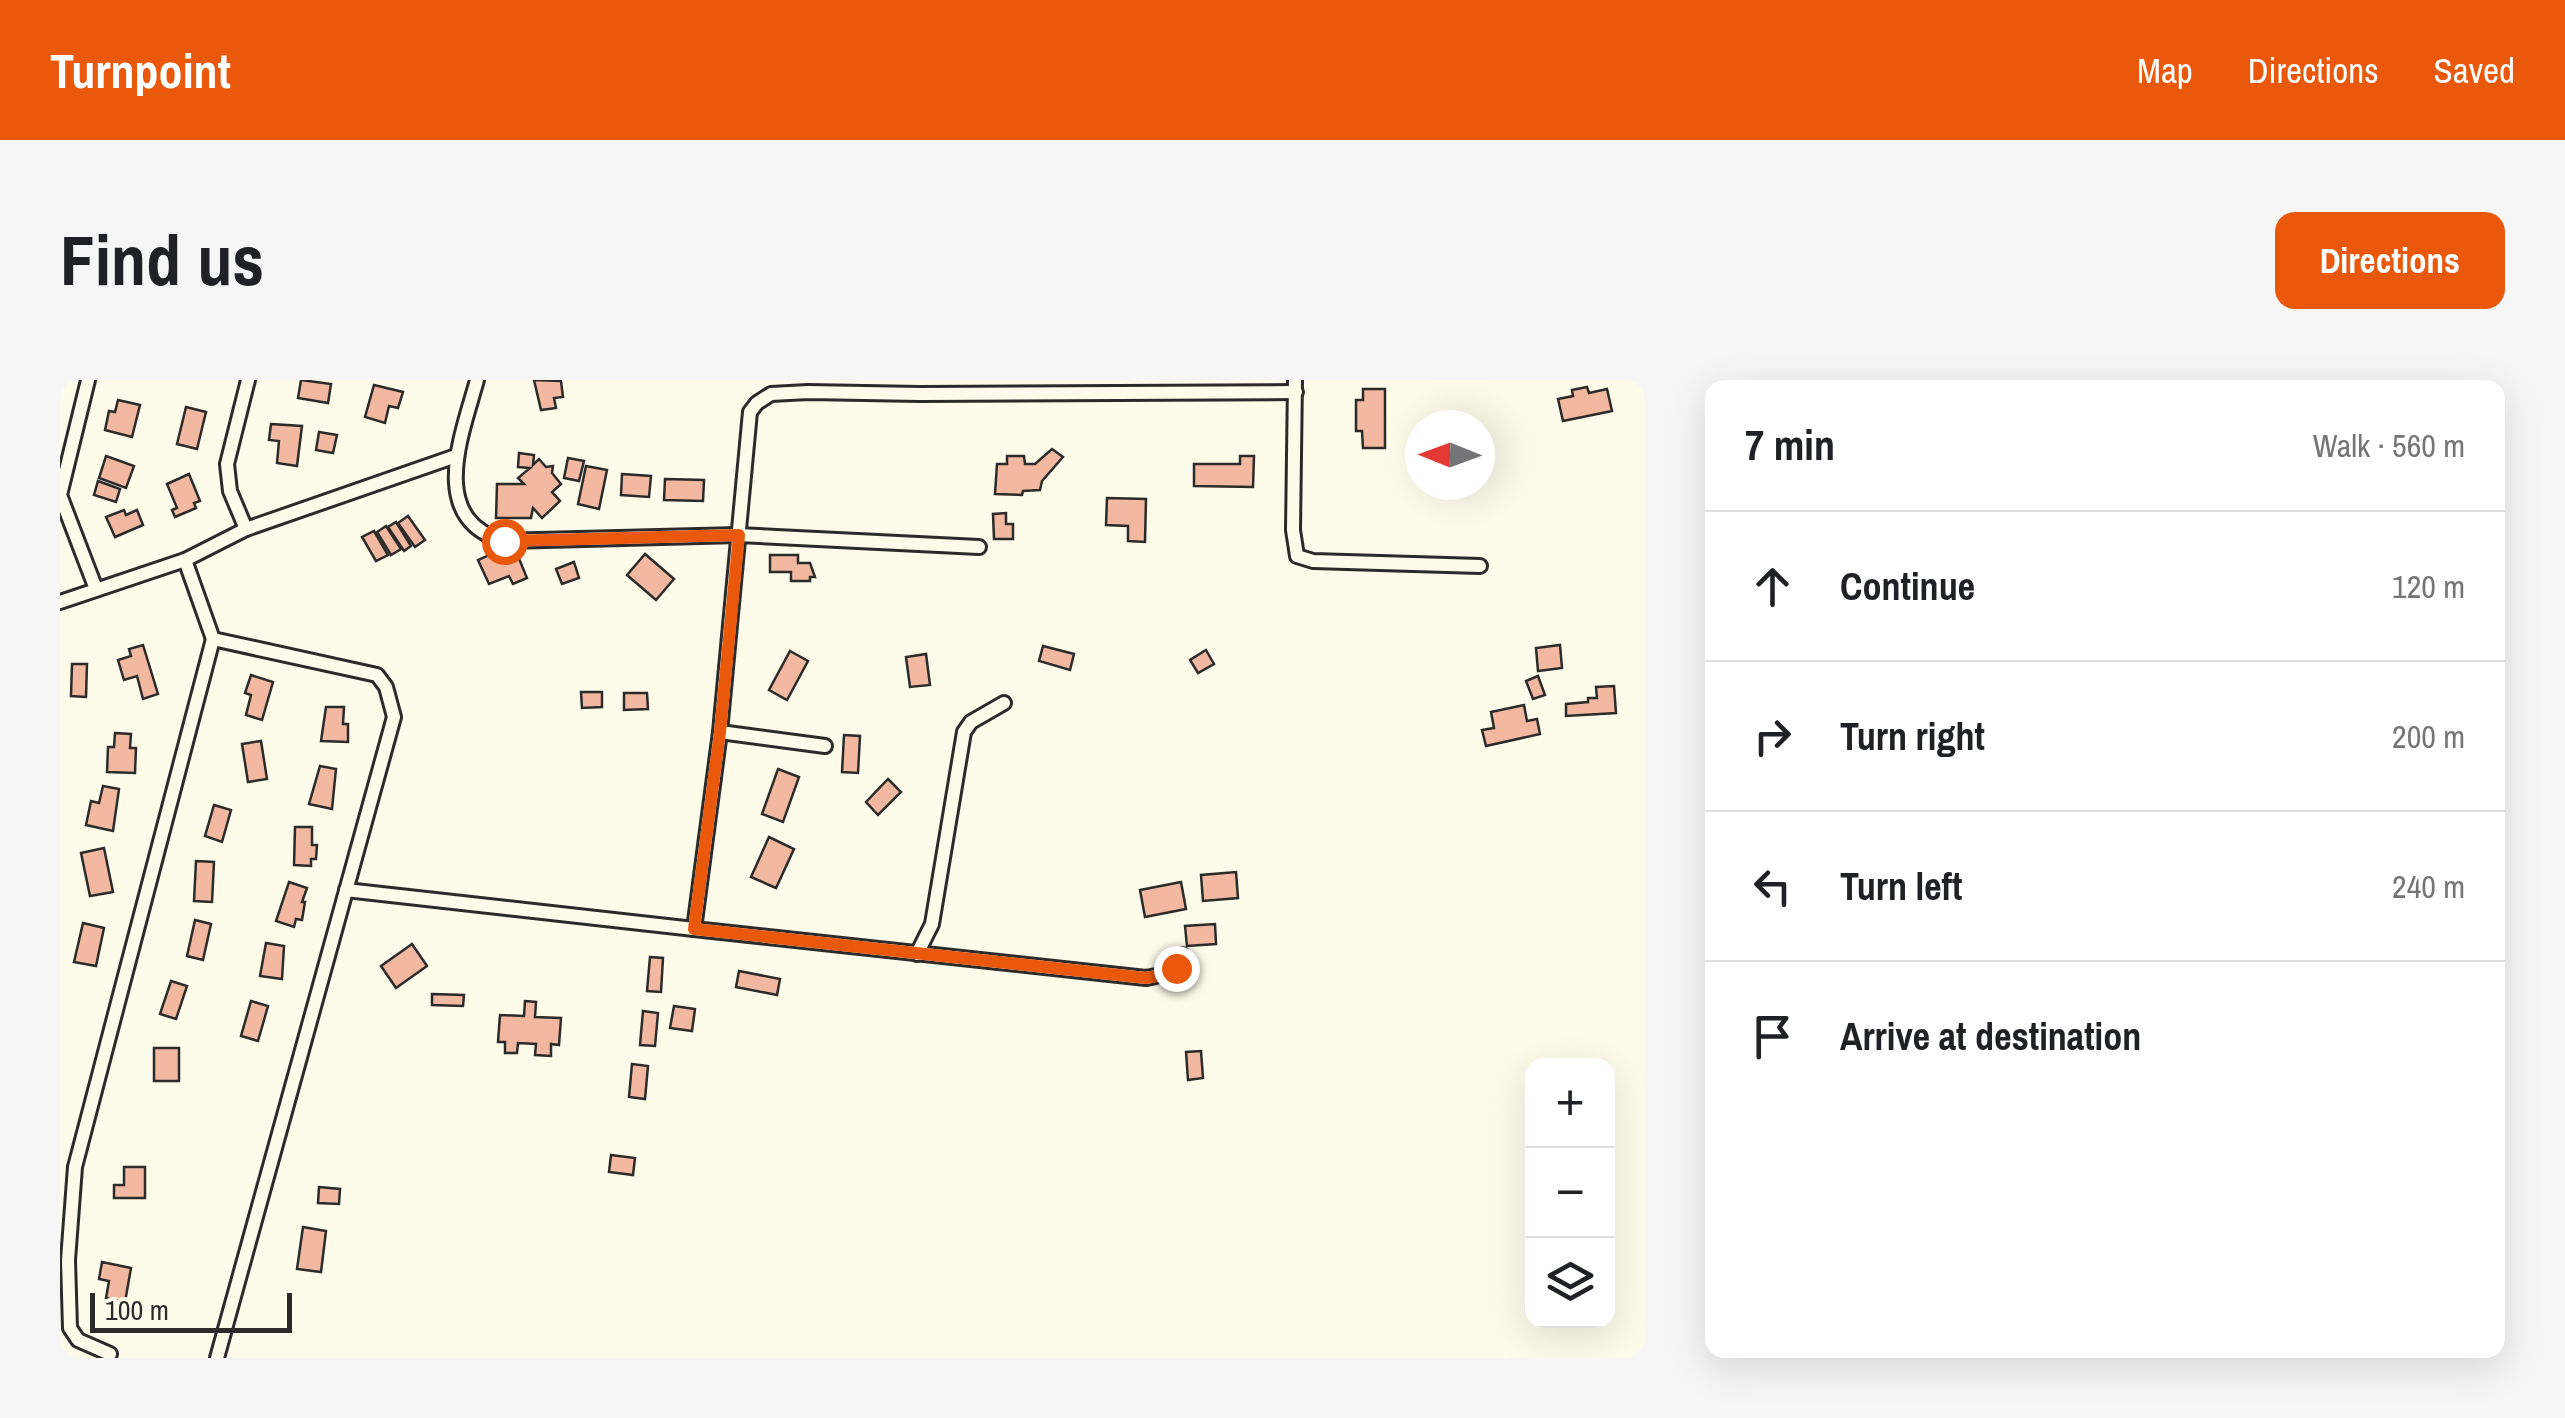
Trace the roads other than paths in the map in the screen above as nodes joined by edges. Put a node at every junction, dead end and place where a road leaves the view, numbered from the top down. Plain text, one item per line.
1 (88, 380) edge
2 (248, 380) edge
3 (477, 380) edge
4 (1296, 386) edge
5 (456, 456) junction
6 (246, 529) junction
7 (739, 535) junction
8 (979, 548) dead end
9 (185, 560) junction
10 (1480, 566) dead end
11 (96, 589) junction
12 (60, 602) edge
13 (214, 638) junction
14 (1004, 702) dead end
15 (720, 732) junction
16 (825, 746) dead end
17 (346, 890) junction
18 (694, 929) junction
19 (917, 954) junction
20 (1182, 955) dead end
21 (110, 1354) dead end
22 (217, 1358) edge

1 - 11 street
2 - 6 street
3 - 5 street
4 - 7 street
4 - 10 street
5 - 6 street
5 - 7 street
6 - 9 street
7 - 8 street
7 - 15 street
9 - 11 street
9 - 13 street
11 - 12 street
13 - 17 street
13 - 21 street
14 - 19 street
15 - 16 street
15 - 18 street
17 - 18 street
17 - 22 street
18 - 19 street
19 - 20 street

